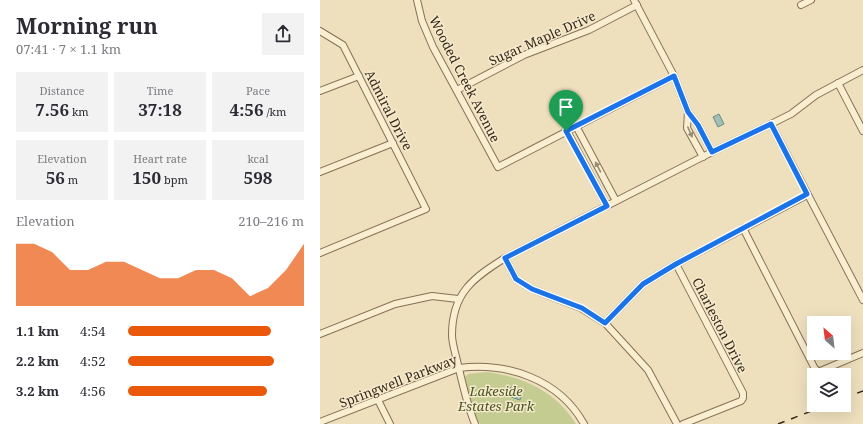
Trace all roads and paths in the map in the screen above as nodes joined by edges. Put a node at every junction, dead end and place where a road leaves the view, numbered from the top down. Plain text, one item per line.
1 (417, 0) edge
2 (811, 0) edge
3 (636, 3) edge
4 (801, 5) dead end
5 (320, 32) edge
6 (863, 70) edge
7 (359, 76) junction
8 (674, 76) junction
9 (838, 83) junction
10 (457, 90) junction
11 (320, 91) edge
12 (688, 112) junction
13 (771, 124) junction
14 (576, 126) junction
15 (566, 131) junction
16 (863, 131) edge
17 (393, 143) junction
18 (712, 152) junction
19 (703, 157) junction
20 (320, 172) edge
21 (807, 194) junction
22 (616, 201) junction
23 (607, 206) junction
24 (743, 228) junction
25 (320, 253) edge
26 (505, 258) junction
27 (676, 264) junction
28 (458, 300) junction
29 (863, 300) edge
30 (605, 323) junction
31 (320, 334) edge
32 (863, 354) edge
33 (459, 368) junction
34 (378, 400) junction
35 (320, 422) edge
36 (390, 424) edge
37 (475, 424) edge
38 (584, 424) edge
39 (677, 424) edge
40 (683, 424) edge

1 - 10 street, Wooded Creek Avenue
2 - 4 street
3 - 8 street
3 - 10 street, Sugar Maple Drive
5 - 7 street, Admiral Drive
6 - 9 street
7 - 11 street
7 - 17 street, Admiral Drive
8 - 12 street
8 - 14 street
9 - 13 street
9 - 16 street
10 - 15 street, Wooded Creek Avenue
12 - 18 street
12 -> 19 street
13 - 18 street
13 - 21 street
14 - 15 street
22 -> 14 street
15 - 23 street
17 - 20 street
17 - 25 street, Admiral Drive
18 - 19 street
19 - 22 street
21 - 24 street
21 - 29 street
22 - 23 street
23 - 26 street
24 - 27 street
24 - 32 street
26 - 28 street
26 - 30 street
27 - 30 street
27 - 40 street, Charleston Drive
28 - 31 street
28 - 33 street
30 - 39 street
33 - 34 street, Springwell Parkway
33 - 37 street
33 - 38 street, Springwell Parkway
34 - 35 street, Springwell Parkway
34 - 36 street

